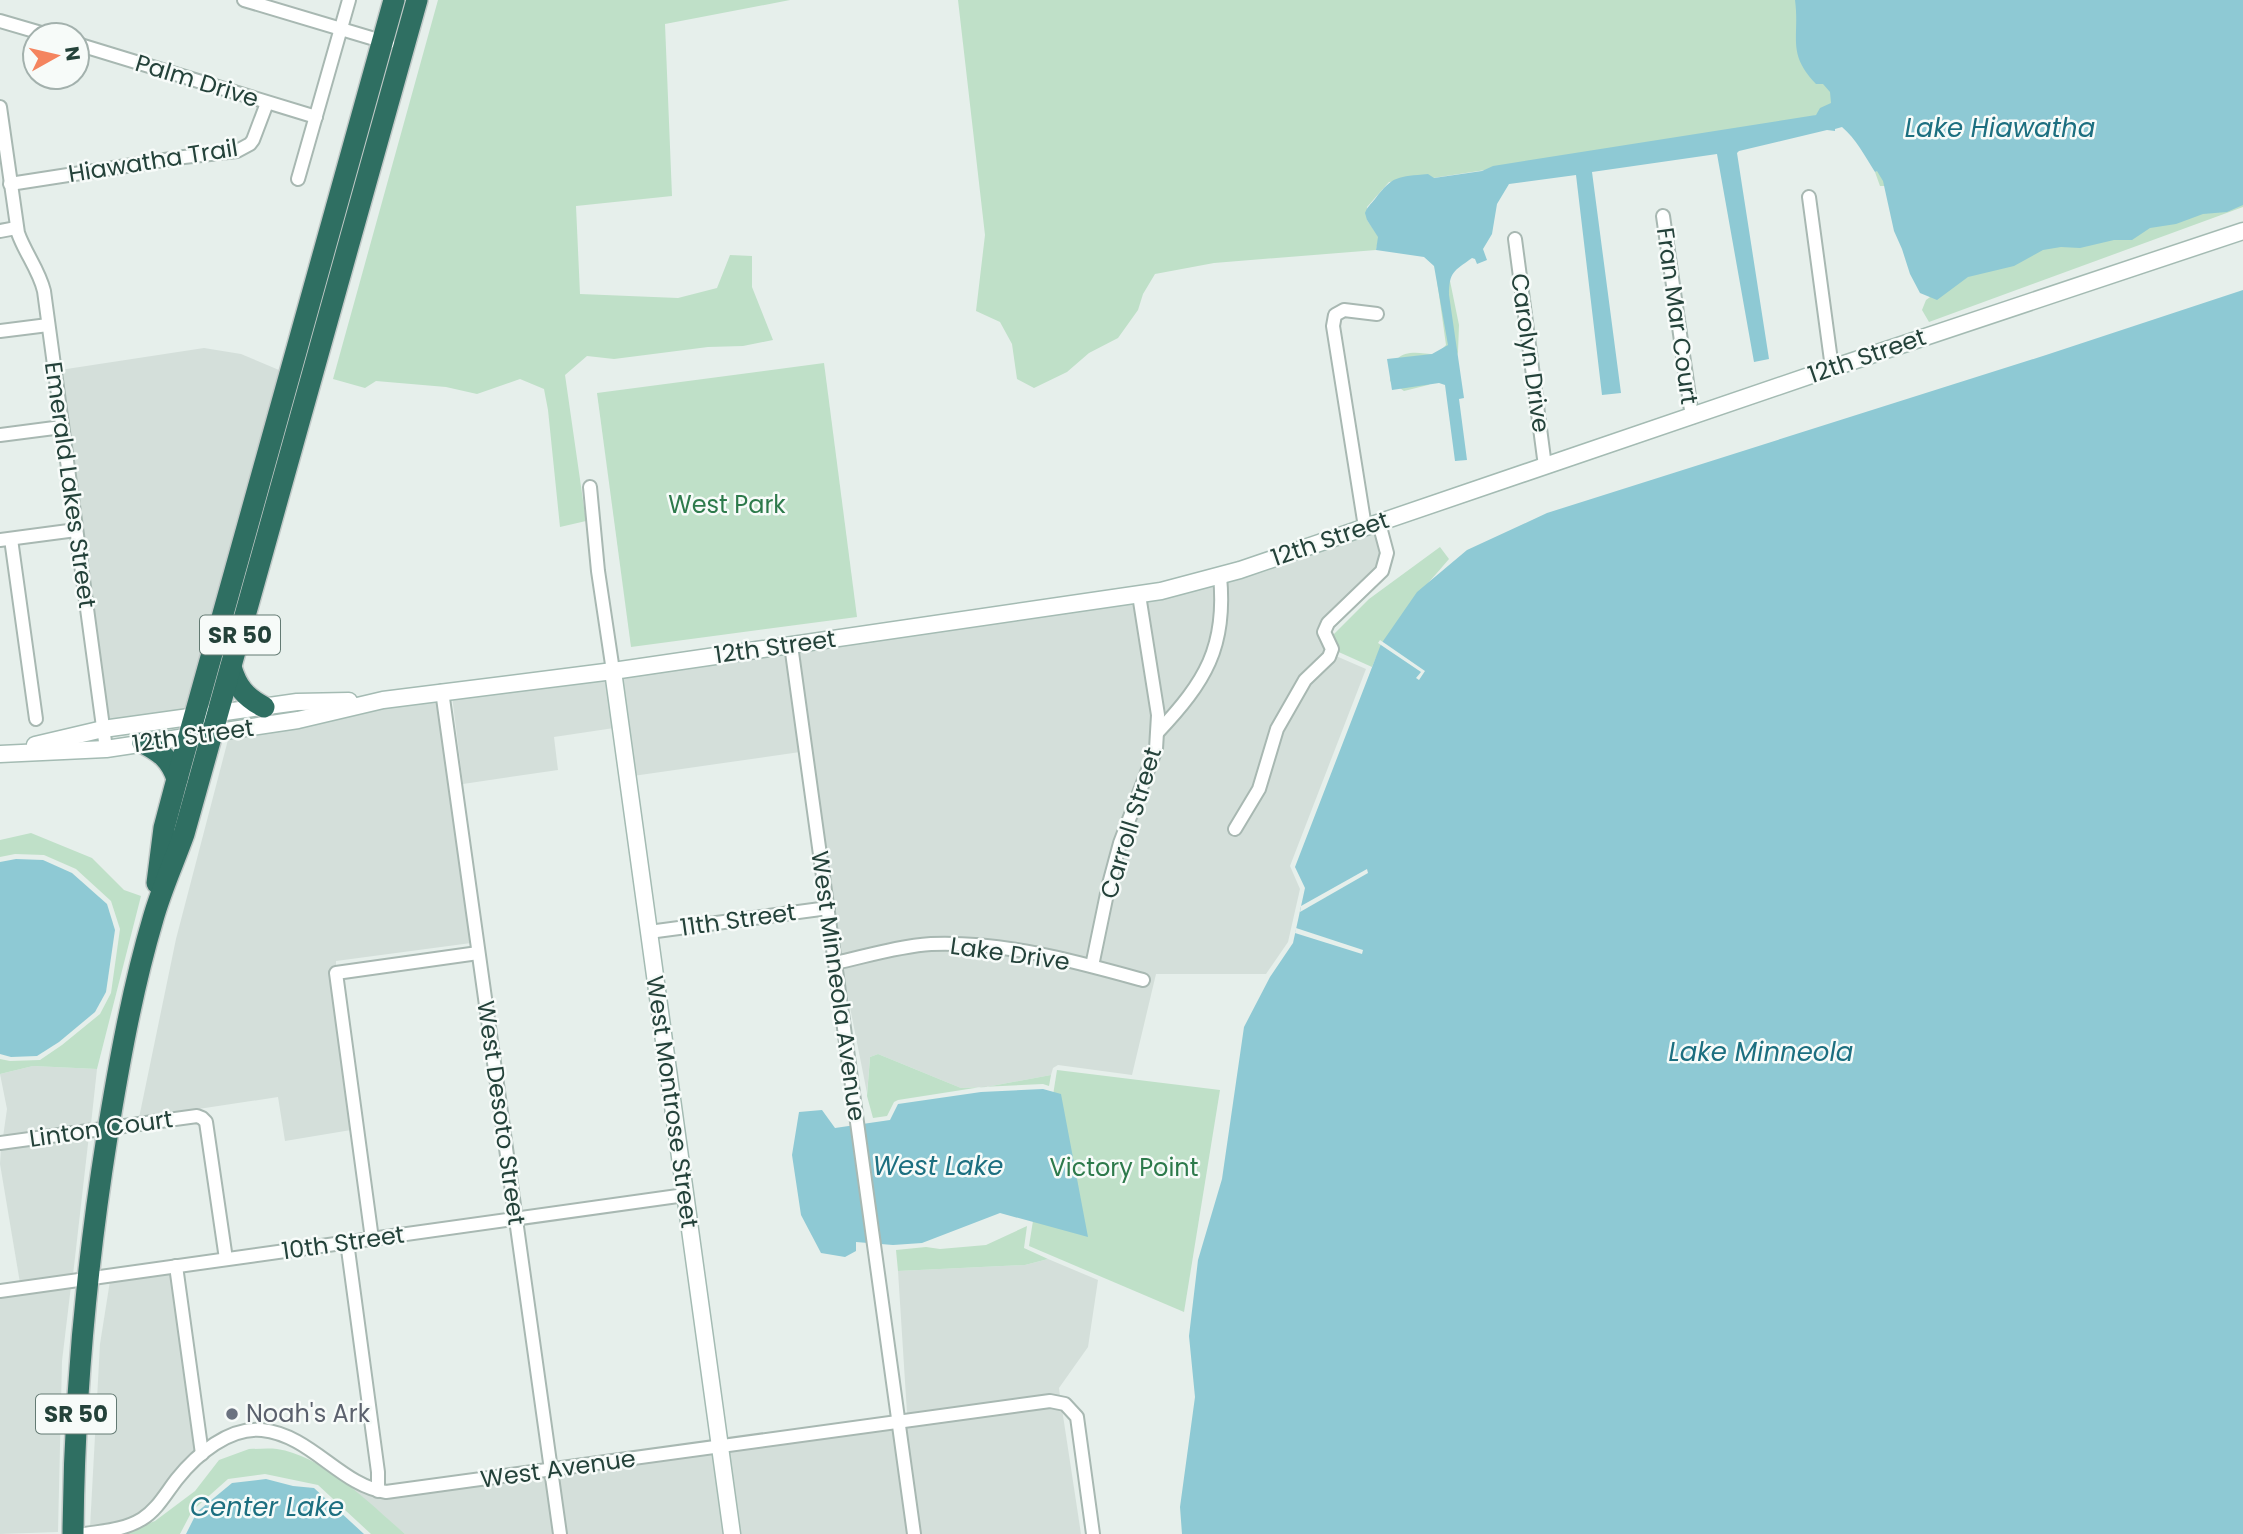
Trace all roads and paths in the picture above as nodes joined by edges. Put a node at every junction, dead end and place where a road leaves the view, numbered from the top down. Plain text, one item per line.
1 (244, 0) edge
2 (349, 0) edge
3 (394, 0) edge
4 (417, 0) edge
5 (0, 21) edge
6 (21, 27) edge
7 (342, 30) junction
8 (382, 41) junction
9 (404, 47) junction
10 (91, 48) edge
11 (267, 103) junction
12 (0, 107) edge
13 (316, 117) junction
14 (299, 179) dead end
15 (10, 184) junction
16 (1809, 197) dead end
17 (1663, 216) dead end
18 (16, 228) junction
19 (0, 231) edge
20 (2243, 231) edge
21 (1515, 239) dead end
22 (1377, 314) dead end
23 (48, 325) junction
24 (0, 331) edge
25 (1832, 368) junction
26 (1692, 417) junction
27 (62, 427) junction
28 (0, 435) edge
29 (1545, 466) junction
30 (590, 487) dead end
31 (1372, 525) junction
32 (76, 530) junction
33 (6, 539) edge
34 (1220, 576) junction
35 (1139, 596) junction
36 (791, 645) junction
37 (231, 667) junction
38 (612, 671) junction
39 (442, 691) junction
40 (383, 700) junction
41 (297, 702) junction
42 (264, 707) junction
43 (36, 719) dead end
44 (298, 720) junction
45 (215, 723) junction
46 (192, 727) junction
47 (103, 729) junction
48 (1158, 732) junction
49 (143, 743) junction
50 (106, 749) junction
51 (0, 753) edge
52 (177, 779) junction
53 (1235, 829) dead end
54 (828, 908) junction
55 (153, 916) junction
56 (649, 932) junction
57 (478, 953) junction
58 (835, 963) junction
59 (1092, 966) junction
60 (1143, 980) dead end
61 (109, 1127) junction
62 (0, 1143) edge
63 (685, 1195) junction
64 (516, 1220) junction
65 (372, 1238) junction
66 (347, 1242) junction
67 (226, 1259) junction
68 (176, 1266) junction
69 (88, 1278) junction
70 (0, 1291) edge
71 (898, 1421) junction
72 (719, 1447) junction
73 (202, 1454) junction
74 (551, 1470) junction
75 (378, 1491) junction
76 (72, 1534) edge
77 (85, 1534) edge
78 (560, 1534) edge
79 (732, 1534) edge
80 (914, 1534) edge
81 (1093, 1534) edge

1 - 7 street
2 - 7 street
3 - 8 highway, SR 50
4 - 9 highway, SR 50
5 - 6 street
7 - 8 street
7 - 13 street
8 - 9 street
8 - 46 highway, SR 50
9 - 37 highway, SR 50
10 - 11 street, Palm Drive
11 - 13 street, Palm Drive
11 - 15 street, Hiawatha Trail
12 - 15 street, Emerald Lakes Street
13 - 14 street
15 - 18 street, Emerald Lakes Street
16 - 25 street
17 - 26 street, Fran Mar Court
18 - 19 street
18 - 23 street, Emerald Lakes Street
20 - 25 main road, 12th Street
21 - 29 street, Carolyn Drive
22 - 31 street
23 - 24 street
23 - 27 street, Emerald Lakes Street
25 - 26 main road, 12th Street
26 - 29 main road, 12th Street
27 - 28 street
27 - 32 street, Emerald Lakes Street
29 - 31 main road, 12th Street
30 - 38 street
31 - 34 main road, 12th Street
31 - 53 street
32 - 33 street
32 - 47 street, Emerald Lakes Street
33 - 43 street
34 - 35 main road, 12th Street
34 - 48 street
35 - 36 main road, 12th Street
35 - 48 street, Carroll Street
36 - 38 main road, 12th Street
36 - 54 street, West Minneola Avenue
37 - 42 highway
37 - 45 highway, SR 50
38 - 39 main road, 12th Street
38 - 56 main road, West Montrose Street
39 - 40 main road, 12th Street
39 - 57 street, West Desoto Street
40 - 41 main road, 12th Street
40 - 44 main road, 12th Street
41 - 42 main road, 12th Street
41 - 44 street
42 - 45 main road, 12th Street
44 - 45 main road, 12th Street
45 - 46 main road, 12th Street
45 - 55 highway, SR 50
46 - 47 main road, 12th Street
46 - 49 main road, 12th Street
46 - 52 highway, SR 50
47 - 50 street, Emerald Lakes Street
47 - 51 main road, 12th Street
48 - 59 street, Carroll Street
49 - 50 main road, 12th Street
49 - 52 highway
50 - 51 main road, 12th Street
52 - 55 highway, SR 50
54 - 56 street, 11th Street
54 - 58 street, West Minneola Avenue
55 - 61 highway, SR 50
56 - 63 main road, West Montrose Street
57 - 64 street, West Desoto Street
57 - 65 street
58 - 59 street, Lake Drive
58 - 71 street, West Minneola Avenue
59 - 60 street, Lake Drive
61 - 62 street, Linton Court
61 - 67 street, Linton Court
61 - 69 highway, SR 50
63 - 64 street, 10th Street
63 - 72 main road, West Montrose Street
64 - 65 street, 10th Street
64 - 74 street, West Desoto Street
65 - 66 street, 10th Street
66 - 67 street, 10th Street
66 - 75 street
67 - 68 street, 10th Street
68 - 69 street, 10th Street
68 - 73 street
69 - 70 street, 10th Street
69 - 76 highway, SR 50
71 - 72 street, West Avenue
71 - 80 street, West Minneola Avenue
71 - 81 street, West Avenue
72 - 74 street, West Avenue
72 - 79 main road, West Montrose Street
73 - 75 street
73 - 77 street
74 - 75 street, West Avenue
74 - 78 street, West Desoto Street

